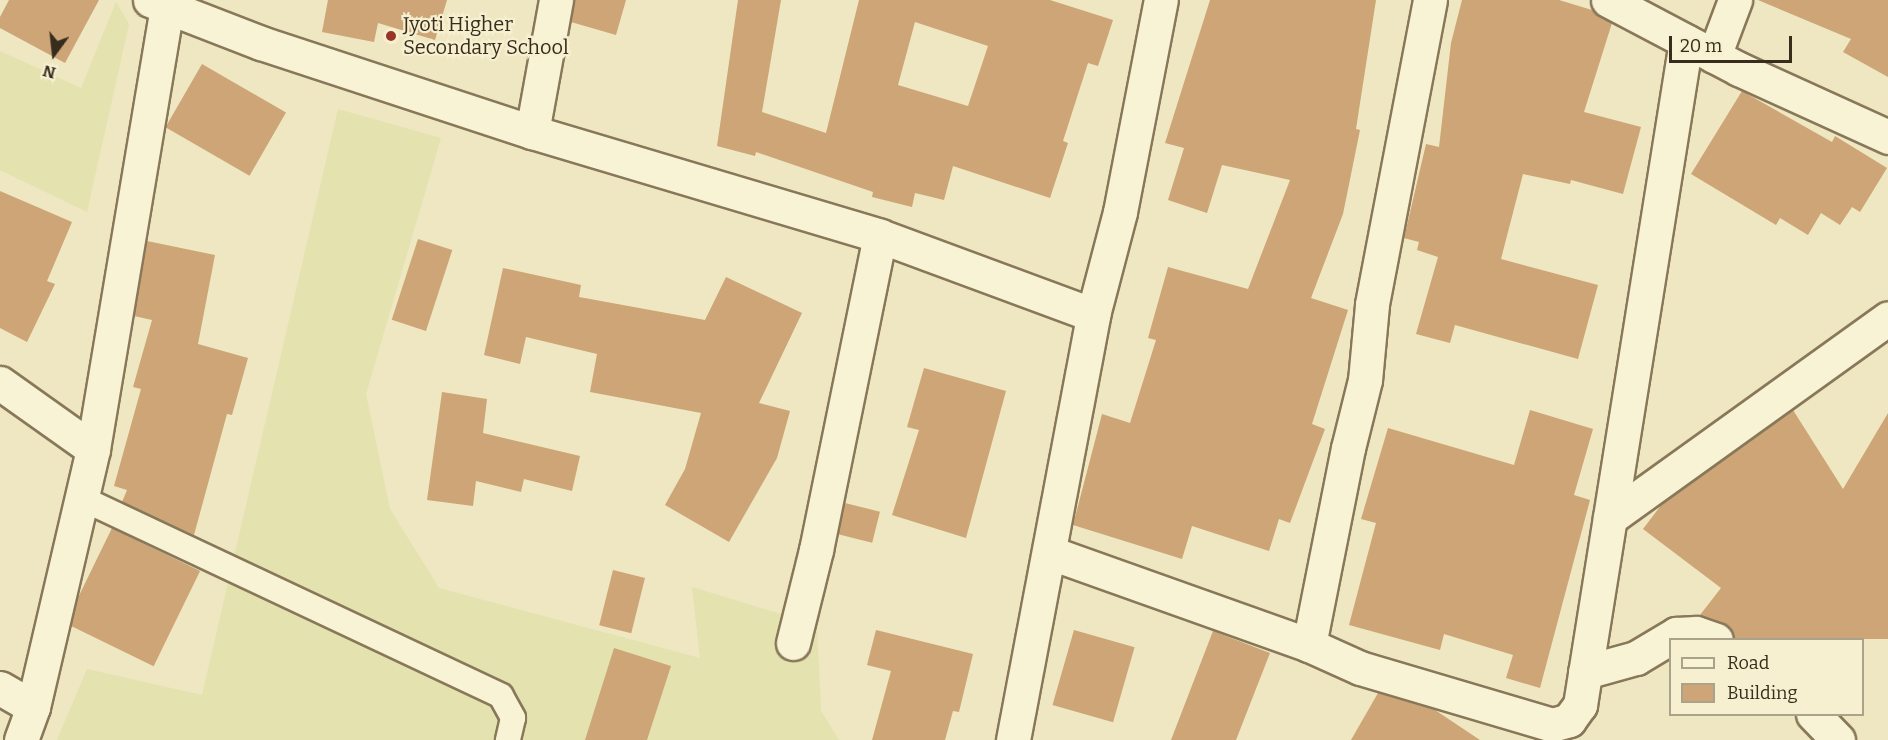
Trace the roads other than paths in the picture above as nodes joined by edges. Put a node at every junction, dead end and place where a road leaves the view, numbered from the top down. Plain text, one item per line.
1 (556, 0) edge
2 (1161, 0) edge
3 (1430, 0) edge
4 (1608, 0) edge
5 (1735, 0) edge
6 (161, 2) edge
7 (1686, 40) junction
8 (1714, 56) junction
9 (532, 132) junction
10 (1888, 137) edge
11 (880, 236) junction
12 (1093, 315) junction
13 (1888, 318) edge
14 (0, 383) edge
15 (93, 449) junction
16 (81, 498) junction
17 (1610, 518) junction
18 (1051, 553) junction
19 (1669, 638) edge
20 (1669, 638) edge
21 (1713, 638) edge
22 (793, 643) dead end
23 (1309, 645) junction
24 (1585, 672) junction
25 (0, 688) edge
26 (33, 707) junction
27 (1815, 716) edge
28 (21, 740) edge
29 (508, 740) edge
30 (1013, 740) edge
31 (1838, 740) edge

1 - 9 street
2 - 12 street
3 - 23 street
4 - 7 street
5 - 8 street
6 - 9 street
6 - 15 street
7 - 8 street
7 - 17 street
8 - 10 street
9 - 11 street
11 - 12 street
11 - 22 street
12 - 18 street
13 - 17 street
14 - 15 street
15 - 16 street
16 - 26 street
16 - 29 lane
17 - 24 street
18 - 23 street
18 - 30 street
19 - 24 street
20 - 21 street
23 - 24 street
25 - 26 street
26 - 28 street
27 - 31 street

